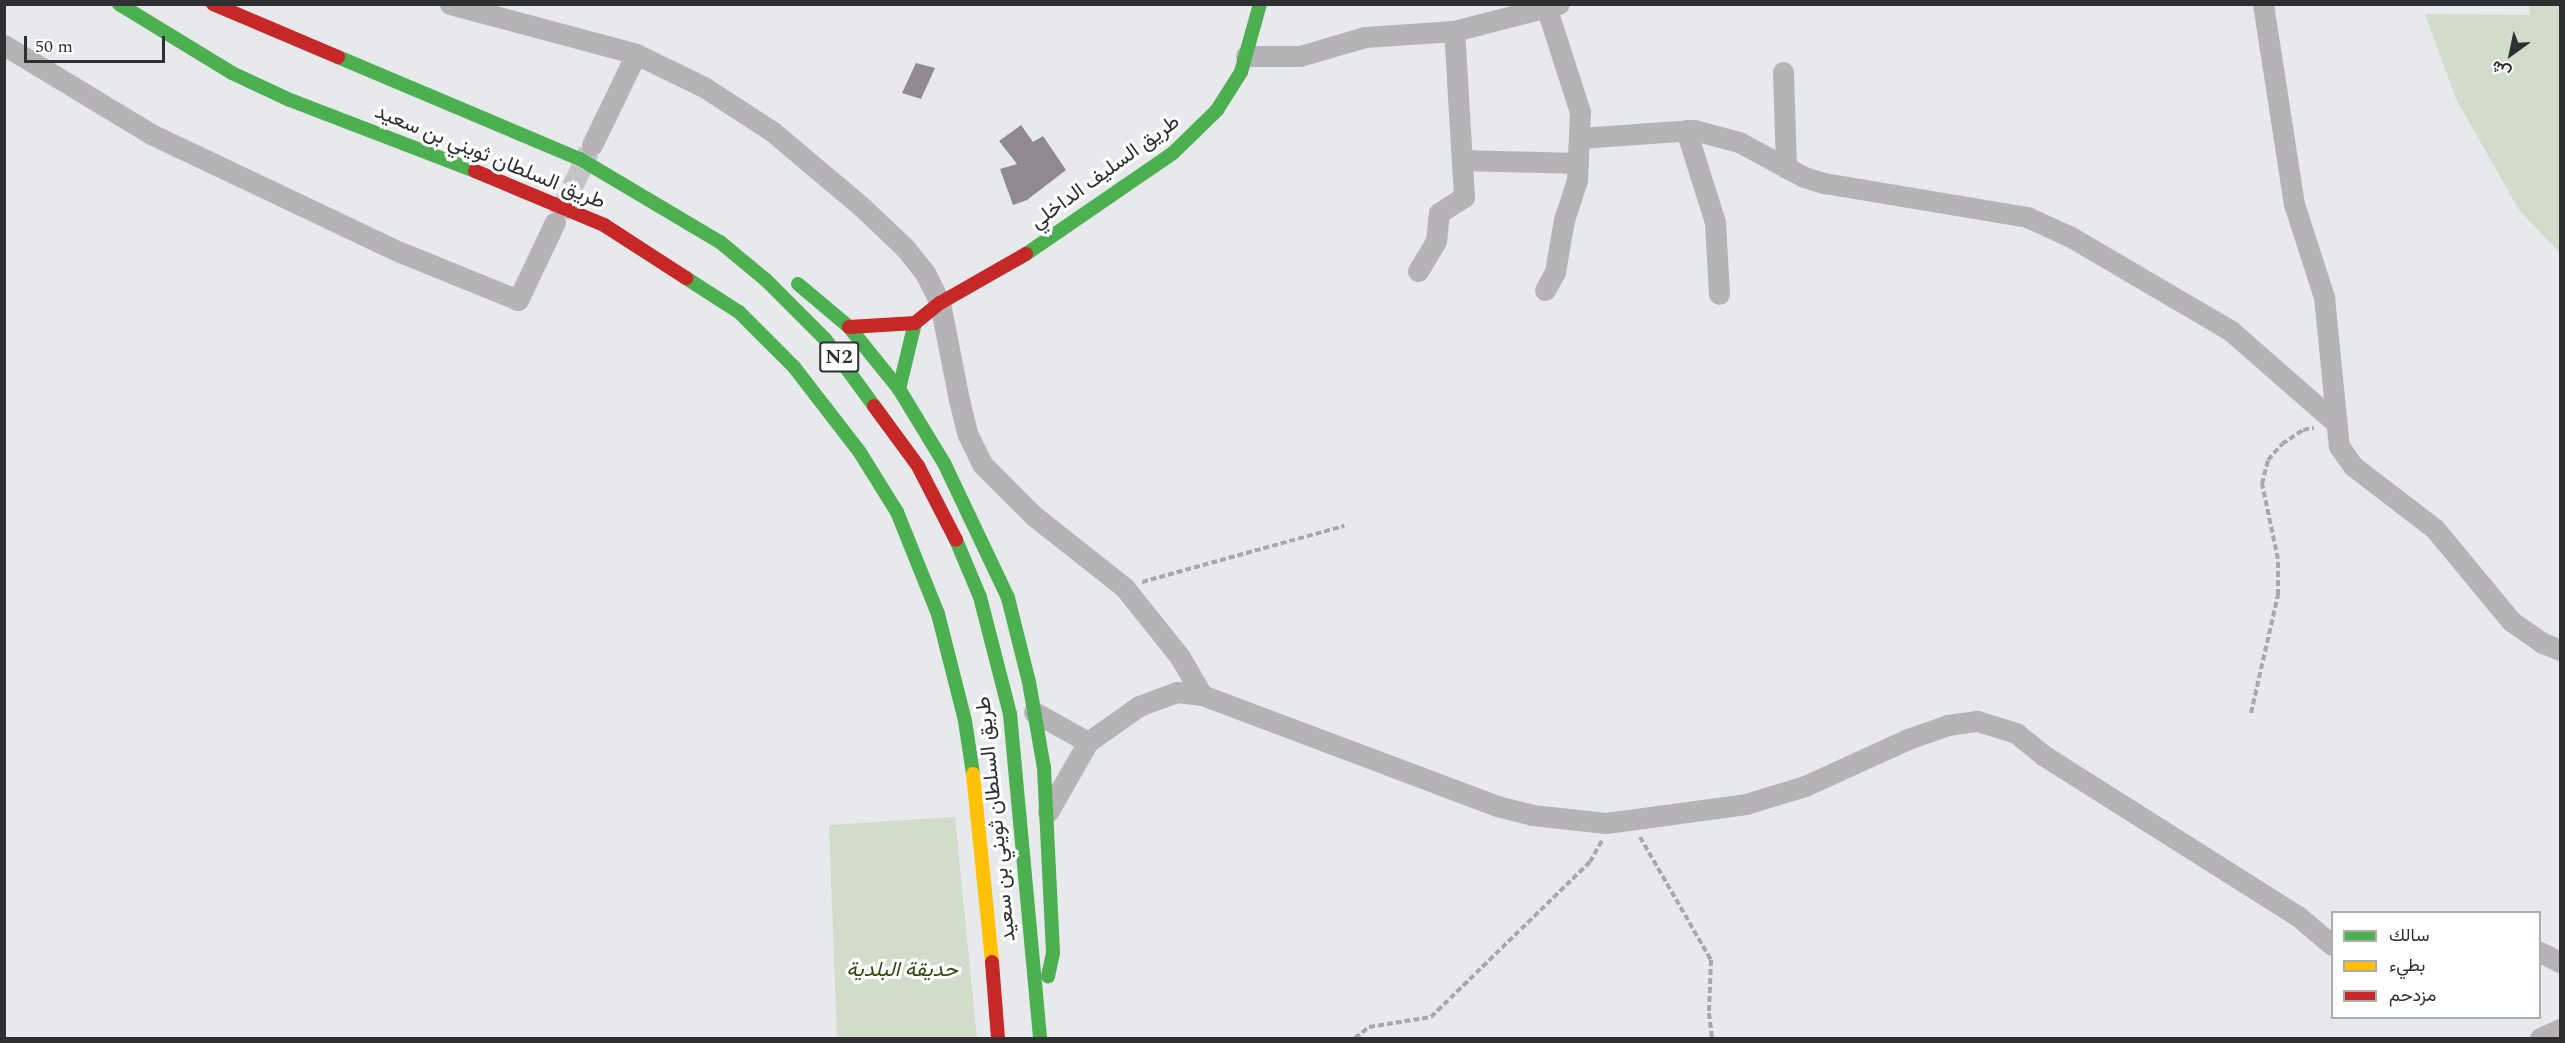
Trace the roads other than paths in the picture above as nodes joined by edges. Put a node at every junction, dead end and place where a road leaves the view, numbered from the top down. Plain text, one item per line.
1 (119, 4) edge
2 (213, 4) edge
3 (450, 4) edge
4 (1260, 4) edge
5 (2263, 4) edge
6 (1553, 7) edge
7 (1454, 31) junction
8 (4, 45) edge
9 (636, 54) junction
10 (1246, 56) junction
11 (1783, 72) dead end
12 (1686, 130) junction
13 (1579, 138) junction
14 (586, 152) junction
15 (1462, 160) junction
16 (1578, 163) junction
17 (1786, 168) junction
18 (682, 202) dead end
19 (555, 222) tunnel mouth
20 (1418, 271) dead end
21 (785, 273) dead end
22 (1545, 290) dead end
23 (1719, 294) dead end
24 (940, 303) junction
25 (915, 323) junction
26 (849, 327) junction
27 (899, 389) junction
28 (2336, 423) junction
29 (2560, 650) edge
30 (1202, 695) junction
31 (1035, 712) junction
32 (1088, 742) junction
33 (1048, 812) junction
34 (2331, 944) edge
35 (2541, 952) edge
36 (2560, 962) edge
37 (2560, 1029) edge
38 (1040, 1032) edge
39 (998, 1038) edge
40 (2540, 1038) edge

1 - 39 main road, طريق السلطان ثويني بن سعيد / N2
2 - 14 main road, طريق السلطان ثويني بن سعيد / N2
3 - 9 street
4 - 10 main road, طريق السليف الداخلي
5 - 28 street
6 - 7 street
6 - 13 street
7 - 10 street
7 - 15 street
8 - 19 street
9 - 14 street
9 - 24 street
10 - 24 main road, طريق السليف الداخلي
11 - 17 street
12 - 13 street
12 - 17 street
12 - 23 street
13 - 16 street
14 - 18 main road
14 - 38 main road, طريق السلطان ثويني بن سعيد / N2
15 - 16 street
15 - 20 street
16 - 22 street
17 - 28 street
21 - 26 main road
24 - 25 main road, طريق السليف الداخلي
24 - 30 street
25 - 26 main road
25 - 27 main road
26 - 27 main road
27 - 31 main road
28 - 29 street
30 - 32 street
30 - 34 street
31 - 32 street
31 - 33 main road
32 - 33 street
33 - 38 main road
35 - 36 street
37 - 40 street

